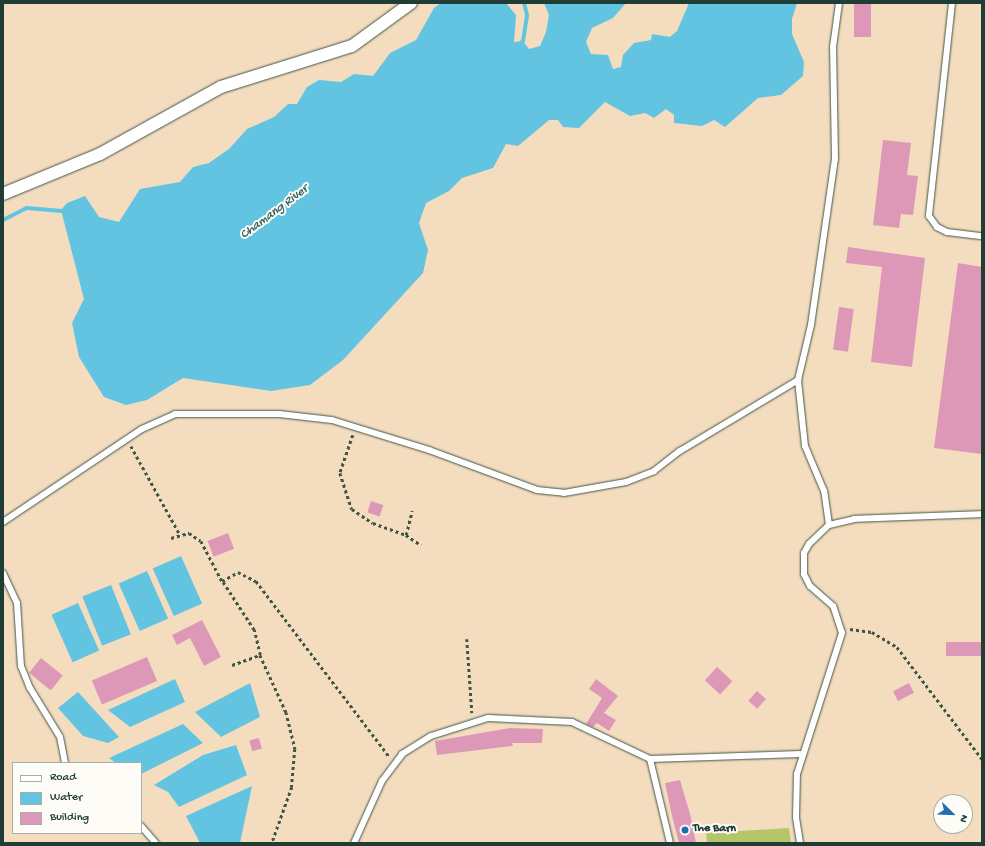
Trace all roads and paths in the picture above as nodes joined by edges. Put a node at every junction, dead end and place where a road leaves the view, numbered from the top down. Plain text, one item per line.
1 (410, 3) edge
2 (839, 3) edge
3 (952, 3) edge
4 (3, 194) edge
5 (982, 236) edge
6 (798, 380) junction
7 (356, 427) junction
8 (127, 438) junction
9 (412, 511) dead end
10 (982, 514) edge
11 (3, 522) edge
12 (829, 525) junction
13 (179, 533) junction
14 (406, 535) junction
15 (171, 538) dead end
16 (421, 545) dead end
17 (3, 573) edge
18 (222, 581) junction
19 (840, 627) junction
20 (468, 639) dead end
21 (260, 655) junction
22 (232, 665) dead end
23 (473, 722) junction
24 (801, 754) junction
25 (650, 759) junction
26 (982, 759) edge
27 (65, 762) edge
28 (394, 763) junction
29 (142, 827) edge
30 (156, 843) edge
31 (272, 843) edge
32 (354, 843) edge
33 (670, 843) edge
34 (800, 843) edge

1 - 4 street
2 - 6 lane
3 - 5 lane
6 - 7 lane
6 - 12 lane
7 - 8 lane
7 - 14 path
8 - 11 lane
8 - 13 path
9 - 14 path
10 - 12 lane
12 - 19 lane
13 - 15 path
13 - 18 path
14 - 16 path
17 - 27 lane
18 - 21 path
18 - 28 path
19 - 24 lane
19 - 26 path
20 - 23 path
21 - 22 path
21 - 31 path
23 - 25 lane
23 - 28 lane
24 - 25 lane
24 - 34 lane
25 - 33 lane
28 - 32 lane
29 - 30 lane

